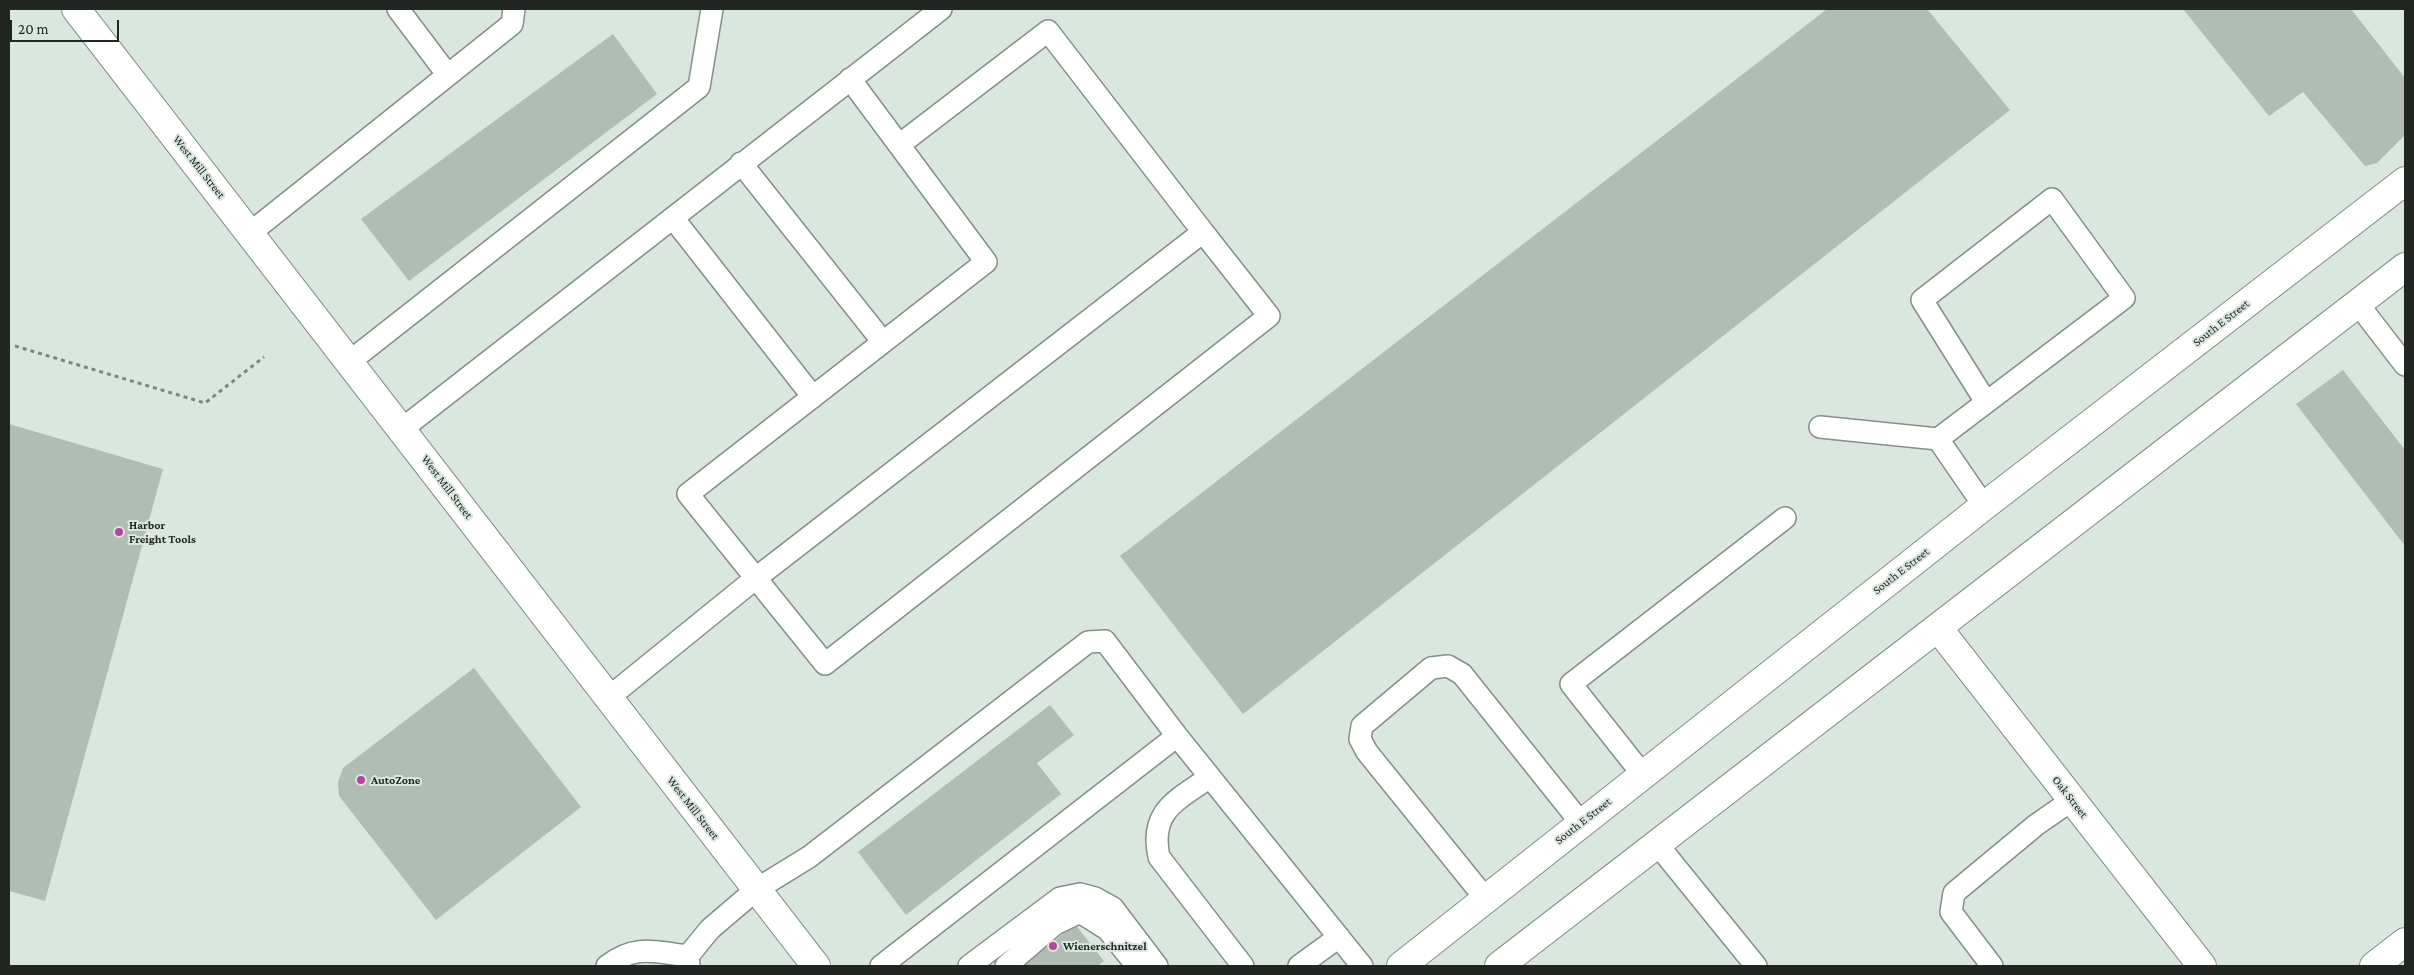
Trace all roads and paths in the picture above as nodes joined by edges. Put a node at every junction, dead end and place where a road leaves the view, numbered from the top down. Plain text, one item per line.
1 (76, 9) edge
2 (398, 9) edge
3 (514, 9) edge
4 (712, 9) edge
5 (941, 9) edge
6 (447, 74) junction
7 (850, 79) junction
8 (899, 145) junction
9 (741, 163) junction
10 (2405, 181) edge
11 (672, 218) junction
12 (1203, 232) junction
13 (250, 233) junction
14 (2405, 267) edge
15 (2358, 304) junction
16 (883, 342) junction
17 (15, 346) dead end
18 (264, 357) dead end
19 (349, 362) junction
20 (2405, 365) edge
21 (813, 397) junction
22 (1986, 402) junction
23 (1820, 427) dead end
24 (402, 429) junction
25 (1938, 439) junction
26 (1984, 506) junction
27 (1785, 518) dead end
28 (756, 578) junction
29 (1938, 628) junction
30 (608, 698) junction
31 (1177, 736) junction
32 (1643, 774) junction
33 (1210, 777) junction
34 (2072, 800) junction
35 (1581, 823) junction
36 (1657, 844) junction
37 (757, 890) junction
38 (1485, 898) junction
39 (1339, 937) junction
40 (2405, 942) edge
41 (689, 961) edge
42 (607, 966) edge
43 (816, 966) edge
44 (881, 966) edge
45 (976, 966) edge
46 (1006, 966) edge
47 (1137, 966) edge
48 (1157, 966) edge
49 (1243, 966) edge
50 (1299, 966) edge
51 (1362, 966) edge
52 (1401, 966) edge
53 (1499, 966) edge
54 (1756, 966) edge
55 (1992, 966) edge
56 (2202, 966) edge
57 (2374, 966) edge

1 - 13 main road, West Mill Street
2 - 6 lane
3 - 6 lane
4 - 19 lane
5 - 7 lane
6 - 13 lane
7 - 8 lane
7 - 9 lane
8 - 12 lane
8 - 16 lane
9 - 11 lane
9 - 16 lane
10 - 26 main road, South E Street
11 - 21 lane
11 - 24 lane
12 - 28 lane
12 - 28 lane
13 - 19 main road, West Mill Street
14 - 15 main road
15 - 20 lane
15 - 29 main road
16 - 21 lane
17 - 18 path
19 - 24 main road, West Mill Street
21 - 28 lane
22 - 22 lane
22 - 25 lane
23 - 25 lane
24 - 30 main road, West Mill Street
25 - 26 lane
26 - 32 main road, South E Street
27 - 32 lane
28 - 30 lane
29 - 34 main road, Oak Street
29 - 36 main road
30 - 37 main road, West Mill Street
31 - 33 lane
31 - 37 lane
31 - 44 lane
32 - 35 main road, South E Street
33 - 39 lane
33 - 49 lane
34 - 55 lane
34 - 56 main road, Oak Street
35 - 38 main road, South E Street
35 - 38 lane
36 - 53 main road
36 - 54 lane
37 - 41 lane
37 - 43 main road, West Mill Street
38 - 52 main road, South E Street
39 - 50 lane
39 - 51 lane
40 - 57 main road
41 - 42 lane
45 - 48 lane
46 - 47 lane

